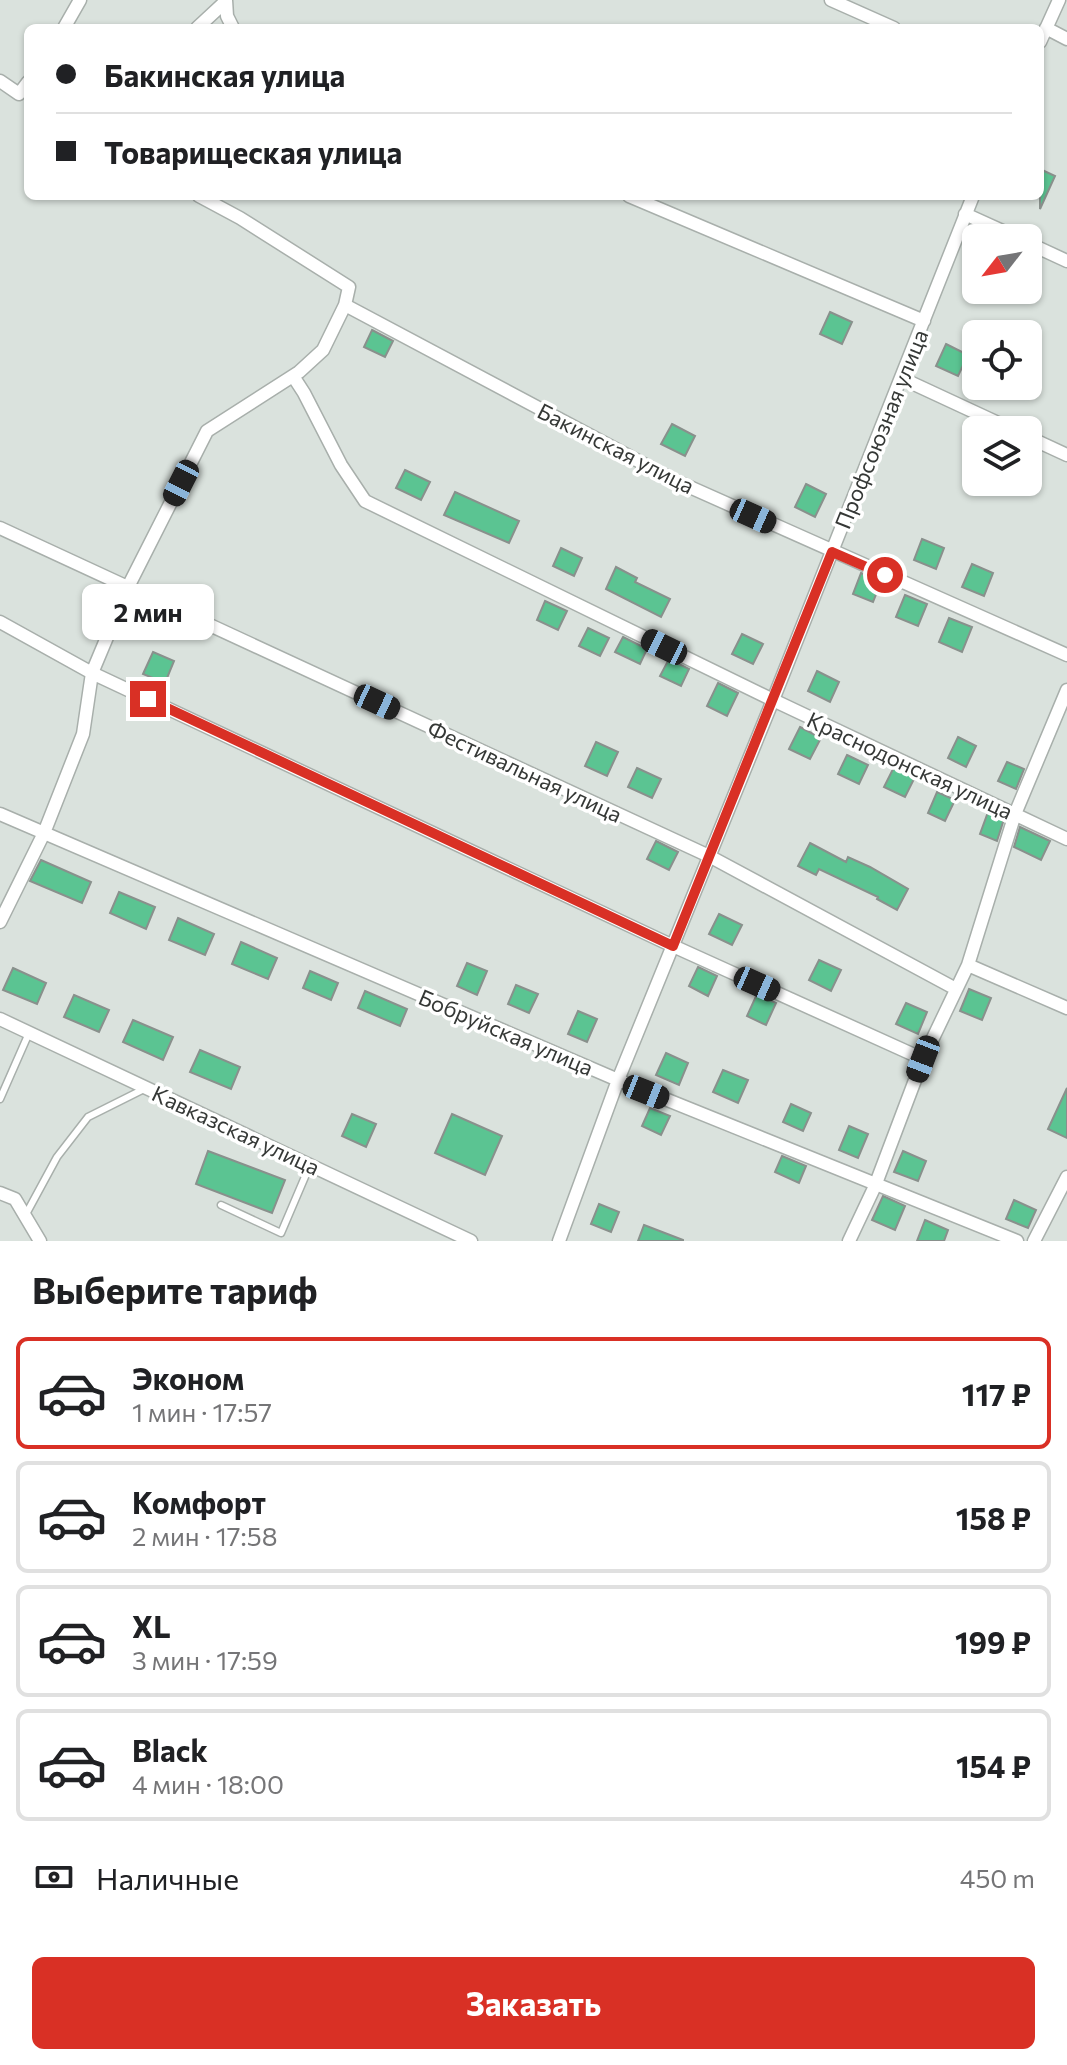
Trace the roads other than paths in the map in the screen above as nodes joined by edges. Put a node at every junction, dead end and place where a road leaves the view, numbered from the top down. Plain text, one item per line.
1 (80, 0) edge
2 (226, 0) edge
3 (831, 0) edge
4 (1059, 0) edge
5 (66, 24) edge
6 (201, 24) edge
7 (231, 24) edge
8 (885, 24) edge
9 (1046, 28) junction
10 (1044, 33) edge
11 (1067, 39) edge
12 (0, 81) edge
13 (24, 87) edge
14 (206, 200) edge
15 (638, 200) edge
16 (971, 200) edge
17 (965, 214) junction
18 (987, 224) edge
19 (1042, 249) edge
20 (1067, 261) edge
21 (345, 305) junction
22 (924, 321) junction
23 (293, 376) junction
24 (901, 378) junction
25 (983, 416) edge
26 (1042, 443) edge
27 (1067, 455) edge
28 (0, 528) edge
29 (832, 552) junction
30 (128, 587) junction
31 (0, 622) edge
32 (1067, 655) edge
33 (92, 673) junction
34 (1067, 690) edge
35 (773, 700) junction
36 (0, 814) edge
37 (1015, 814) junction
38 (44, 833) junction
39 (1067, 839) edge
40 (709, 856) junction
41 (0, 922) edge
42 (673, 946) junction
43 (968, 965) junction
44 (956, 989) junction
45 (1067, 1008) edge
46 (0, 1019) edge
47 (29, 1033) junction
48 (923, 1059) junction
49 (618, 1080) junction
50 (146, 1088) junction
51 (0, 1099) edge
52 (310, 1165) junction
53 (1067, 1177) edge
54 (875, 1186) junction
55 (0, 1193) edge
56 (221, 1205) dead end
57 (25, 1216) junction
58 (40, 1241) edge
59 (471, 1241) edge
60 (559, 1241) edge
61 (849, 1241) edge
62 (1017, 1241) edge
63 (1034, 1241) edge

1 - 5 street
2 - 6 street
2 - 7 street
3 - 8 street
4 - 9 street
9 - 10 street
9 - 11 street
12 - 13 street
14 - 21 street
15 - 22 street
16 - 17 street, Профсоюзная улица
17 - 18 street
17 - 22 street, Профсоюзная улица
19 - 20 street
21 - 23 street
21 - 29 street, Бакинская улица
22 - 24 street, Профсоюзная улица
23 - 30 street
23 - 35 street, Краснодонская улица
24 - 25 street
24 - 29 street, Профсоюзная улица
26 - 27 street
28 - 30 street, Фестивальная улица
29 - 32 street, Бакинская улица
29 - 35 street, Профсоюзная улица
30 - 33 street
30 - 40 street, Фестивальная улица
31 - 33 street
33 - 38 street
33 - 42 street
34 - 37 street
35 - 37 street, Краснодонская улица
35 - 40 street, Профсоюзная улица
36 - 38 street, Бобруйская улица
37 - 39 street, Краснодонская улица
37 - 43 street
38 - 41 street
38 - 49 street, Бобруйская улица
40 - 42 street, Профсоюзная улица
40 - 44 street, Фестивальная улица
42 - 48 street
42 - 49 street, Профсоюзная улица
43 - 44 street
43 - 45 street
44 - 48 street
46 - 47 street, Кавказская улица
47 - 50 street, Кавказская улица
47 - 51 lane
48 - 54 street
49 - 54 street, Бобруйская улица
49 - 60 street, Профсоюзная улица
50 - 52 street, Кавказская улица
50 - 57 lane
52 - 56 lane
52 - 59 street, Кавказская улица
53 - 63 street
54 - 61 street
54 - 62 street, Бобруйская улица
55 - 57 street
57 - 58 street

